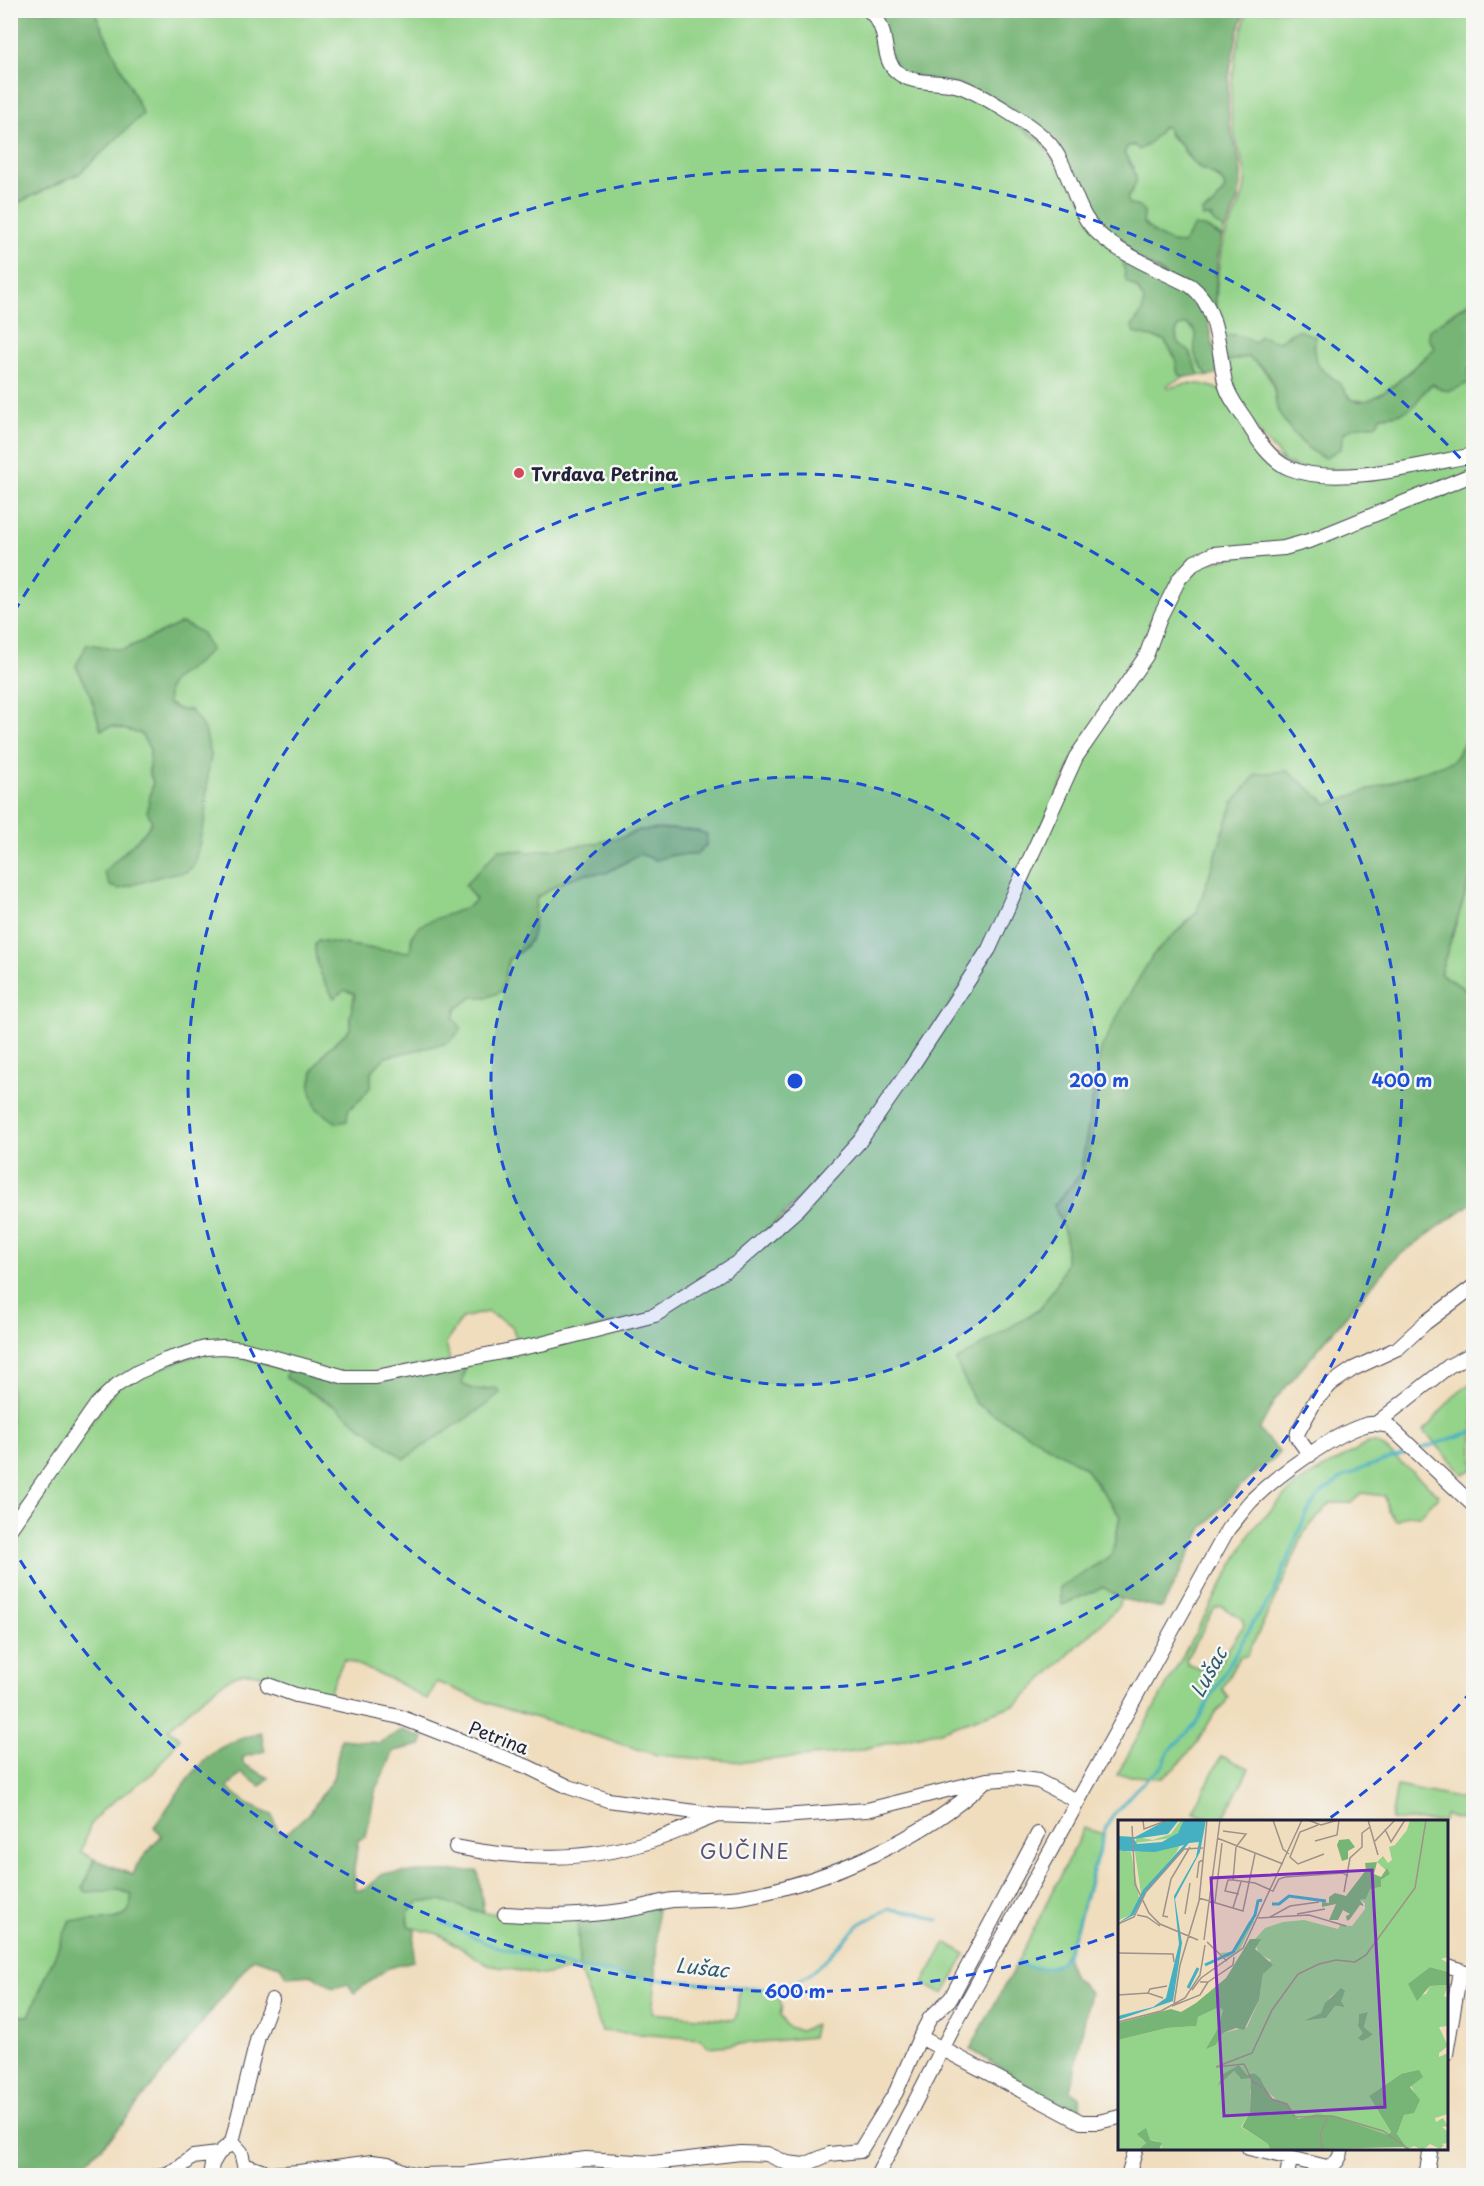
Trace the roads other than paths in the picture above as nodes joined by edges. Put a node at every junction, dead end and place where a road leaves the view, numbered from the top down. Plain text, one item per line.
1 (869, 10) edge
2 (1473, 455) edge
3 (1473, 474) edge
4 (1473, 1287) edge
5 (1473, 1353) edge
6 (1377, 1423) junction
7 (1310, 1455) junction
8 (1473, 1506) edge
9 (10, 1529) edge
10 (268, 1685) dead end
11 (987, 1780) junction
12 (1077, 1801) junction
13 (717, 1815) junction
14 (1038, 1834) dead end
15 (456, 1847) dead end
16 (505, 1914) dead end
17 (1448, 1966) edge
18 (1467, 1973) edge
19 (272, 2000) dead end
20 (920, 2037) junction
21 (1448, 2046) edge
22 (943, 2049) junction
23 (1118, 2117) edge
24 (232, 2142) junction
25 (1135, 2150) edge
26 (1256, 2150) edge
27 (1342, 2150) edge
28 (1431, 2150) edge
29 (218, 2154) junction
30 (1290, 2159) junction
31 (406, 2174) edge
32 (156, 2175) edge
33 (210, 2175) edge
34 (877, 2175) edge
35 (1128, 2175) edge
36 (1287, 2175) edge
37 (1426, 2175) edge

1 - 2 street
3 - 9 street
4 - 7 street
5 - 6 street
6 - 7 street
6 - 8 street
7 - 12 street
10 - 13 street, Petrina
11 - 12 street, Petrina
11 - 13 street, Petrina
11 - 16 street
12 - 22 street
13 - 15 street, Petrina
14 - 20 street
17 - 18 street
18 - 21 street
19 - 24 street
20 - 22 street
20 - 31 street
22 - 23 street
22 - 34 street
24 - 29 street
24 - 31 street
25 - 35 street
26 - 30 street
27 - 30 street
28 - 37 street
29 - 32 street
29 - 33 street
30 - 36 street

